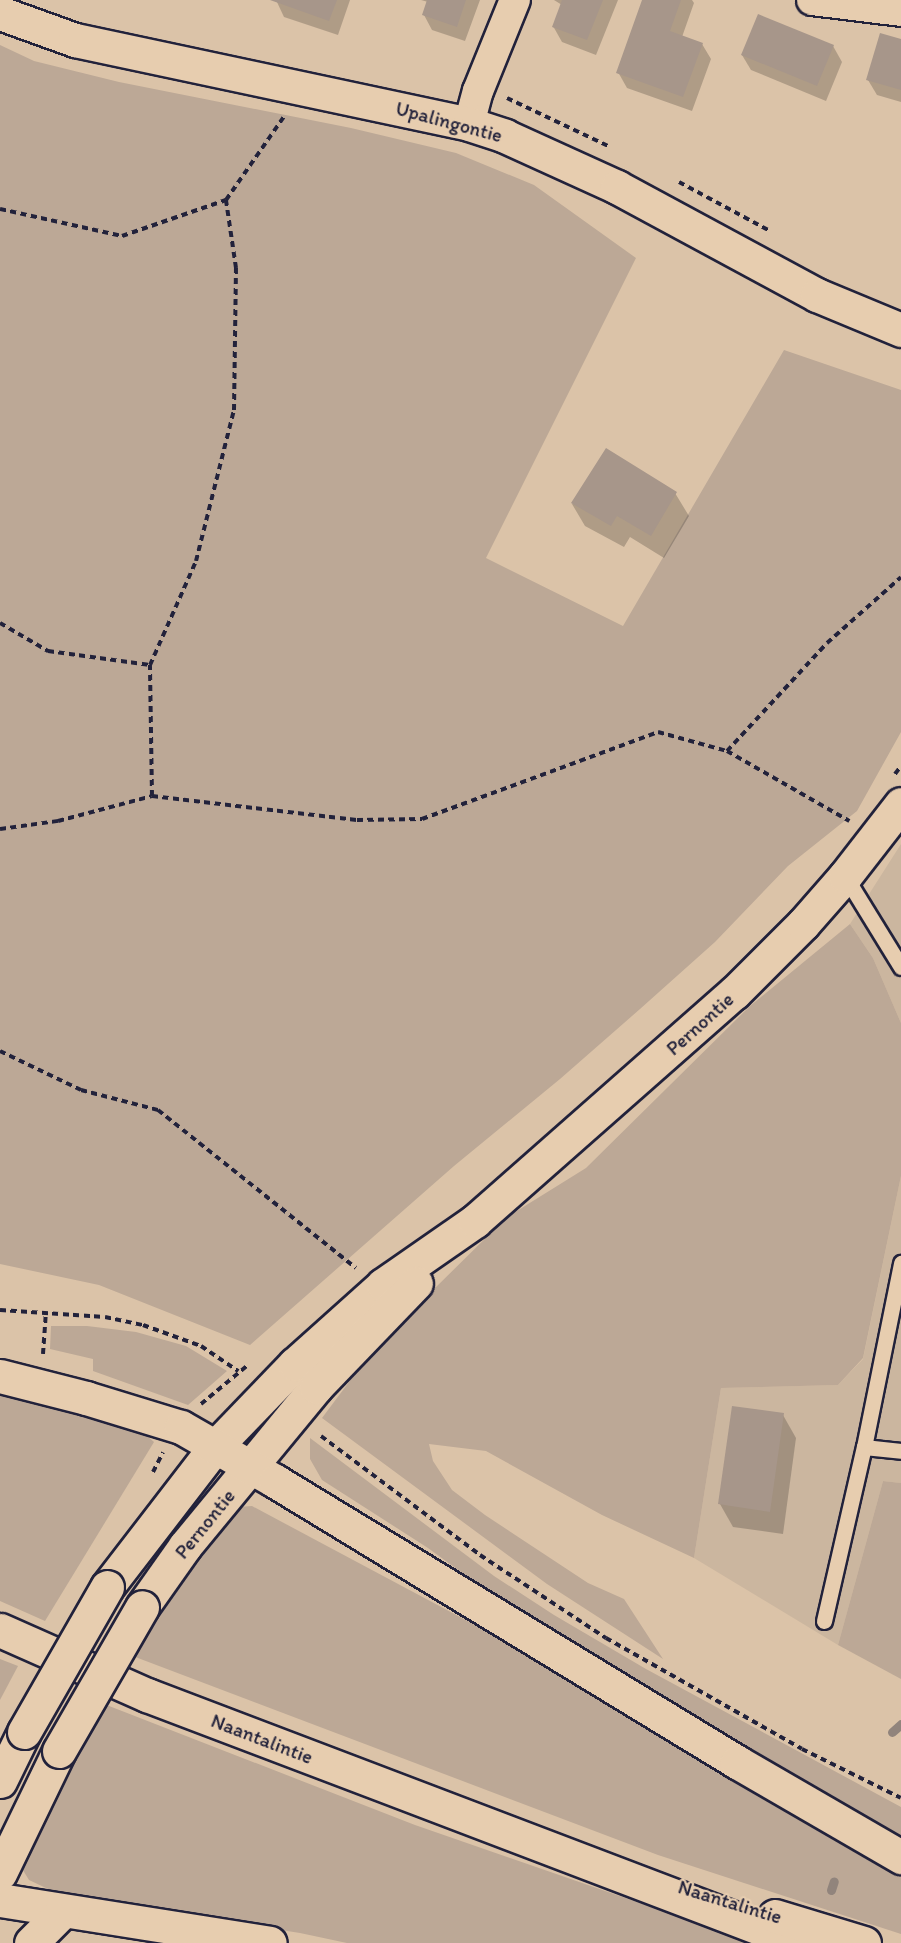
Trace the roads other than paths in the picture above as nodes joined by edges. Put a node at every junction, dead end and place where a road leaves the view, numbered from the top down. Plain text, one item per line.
1 (515, 0) edge
2 (812, 0) edge
3 (901, 11) edge
4 (0, 13) edge
5 (469, 124) junction
6 (901, 330) edge
7 (901, 804) edge
8 (845, 876) junction
9 (901, 967) edge
10 (475, 1221) junction
11 (901, 1263) edge
12 (0, 1376) edge
13 (215, 1447) junction
14 (864, 1447) junction
15 (901, 1451) edge
16 (251, 1467) junction
17 (824, 1622) dead end
18 (0, 1630) edge
19 (0, 1781) edge
20 (527, 1839) junction
21 (901, 1857) edge
22 (0, 1873) edge
23 (0, 1900) edge
24 (63, 1911) junction
25 (31, 1943) edge
26 (270, 1943) edge
27 (799, 1943) edge
28 (864, 1943) edge

1 - 5 street
2 - 3 street
4 - 5 street, Upalingontie
5 - 6 street, Upalingontie
7 - 8 street, Pernontie
8 - 9 lane
8 - 10 street, Pernontie
10 - 13 street, Pernontie
10 - 16 street, Pernontie
11 - 14 lane
12 - 13 street
13 - 16 street
13 - 19 street, Pernontie, bridge
14 - 15 lane
14 - 17 lane
16 - 21 street
16 - 22 street, Pernontie, bridge
18 - 20 street, Naantalintie
20 - 27 street, Naantalintie
20 - 28 street, Naantalintie
23 - 24 street
24 - 25 street
24 - 26 street

